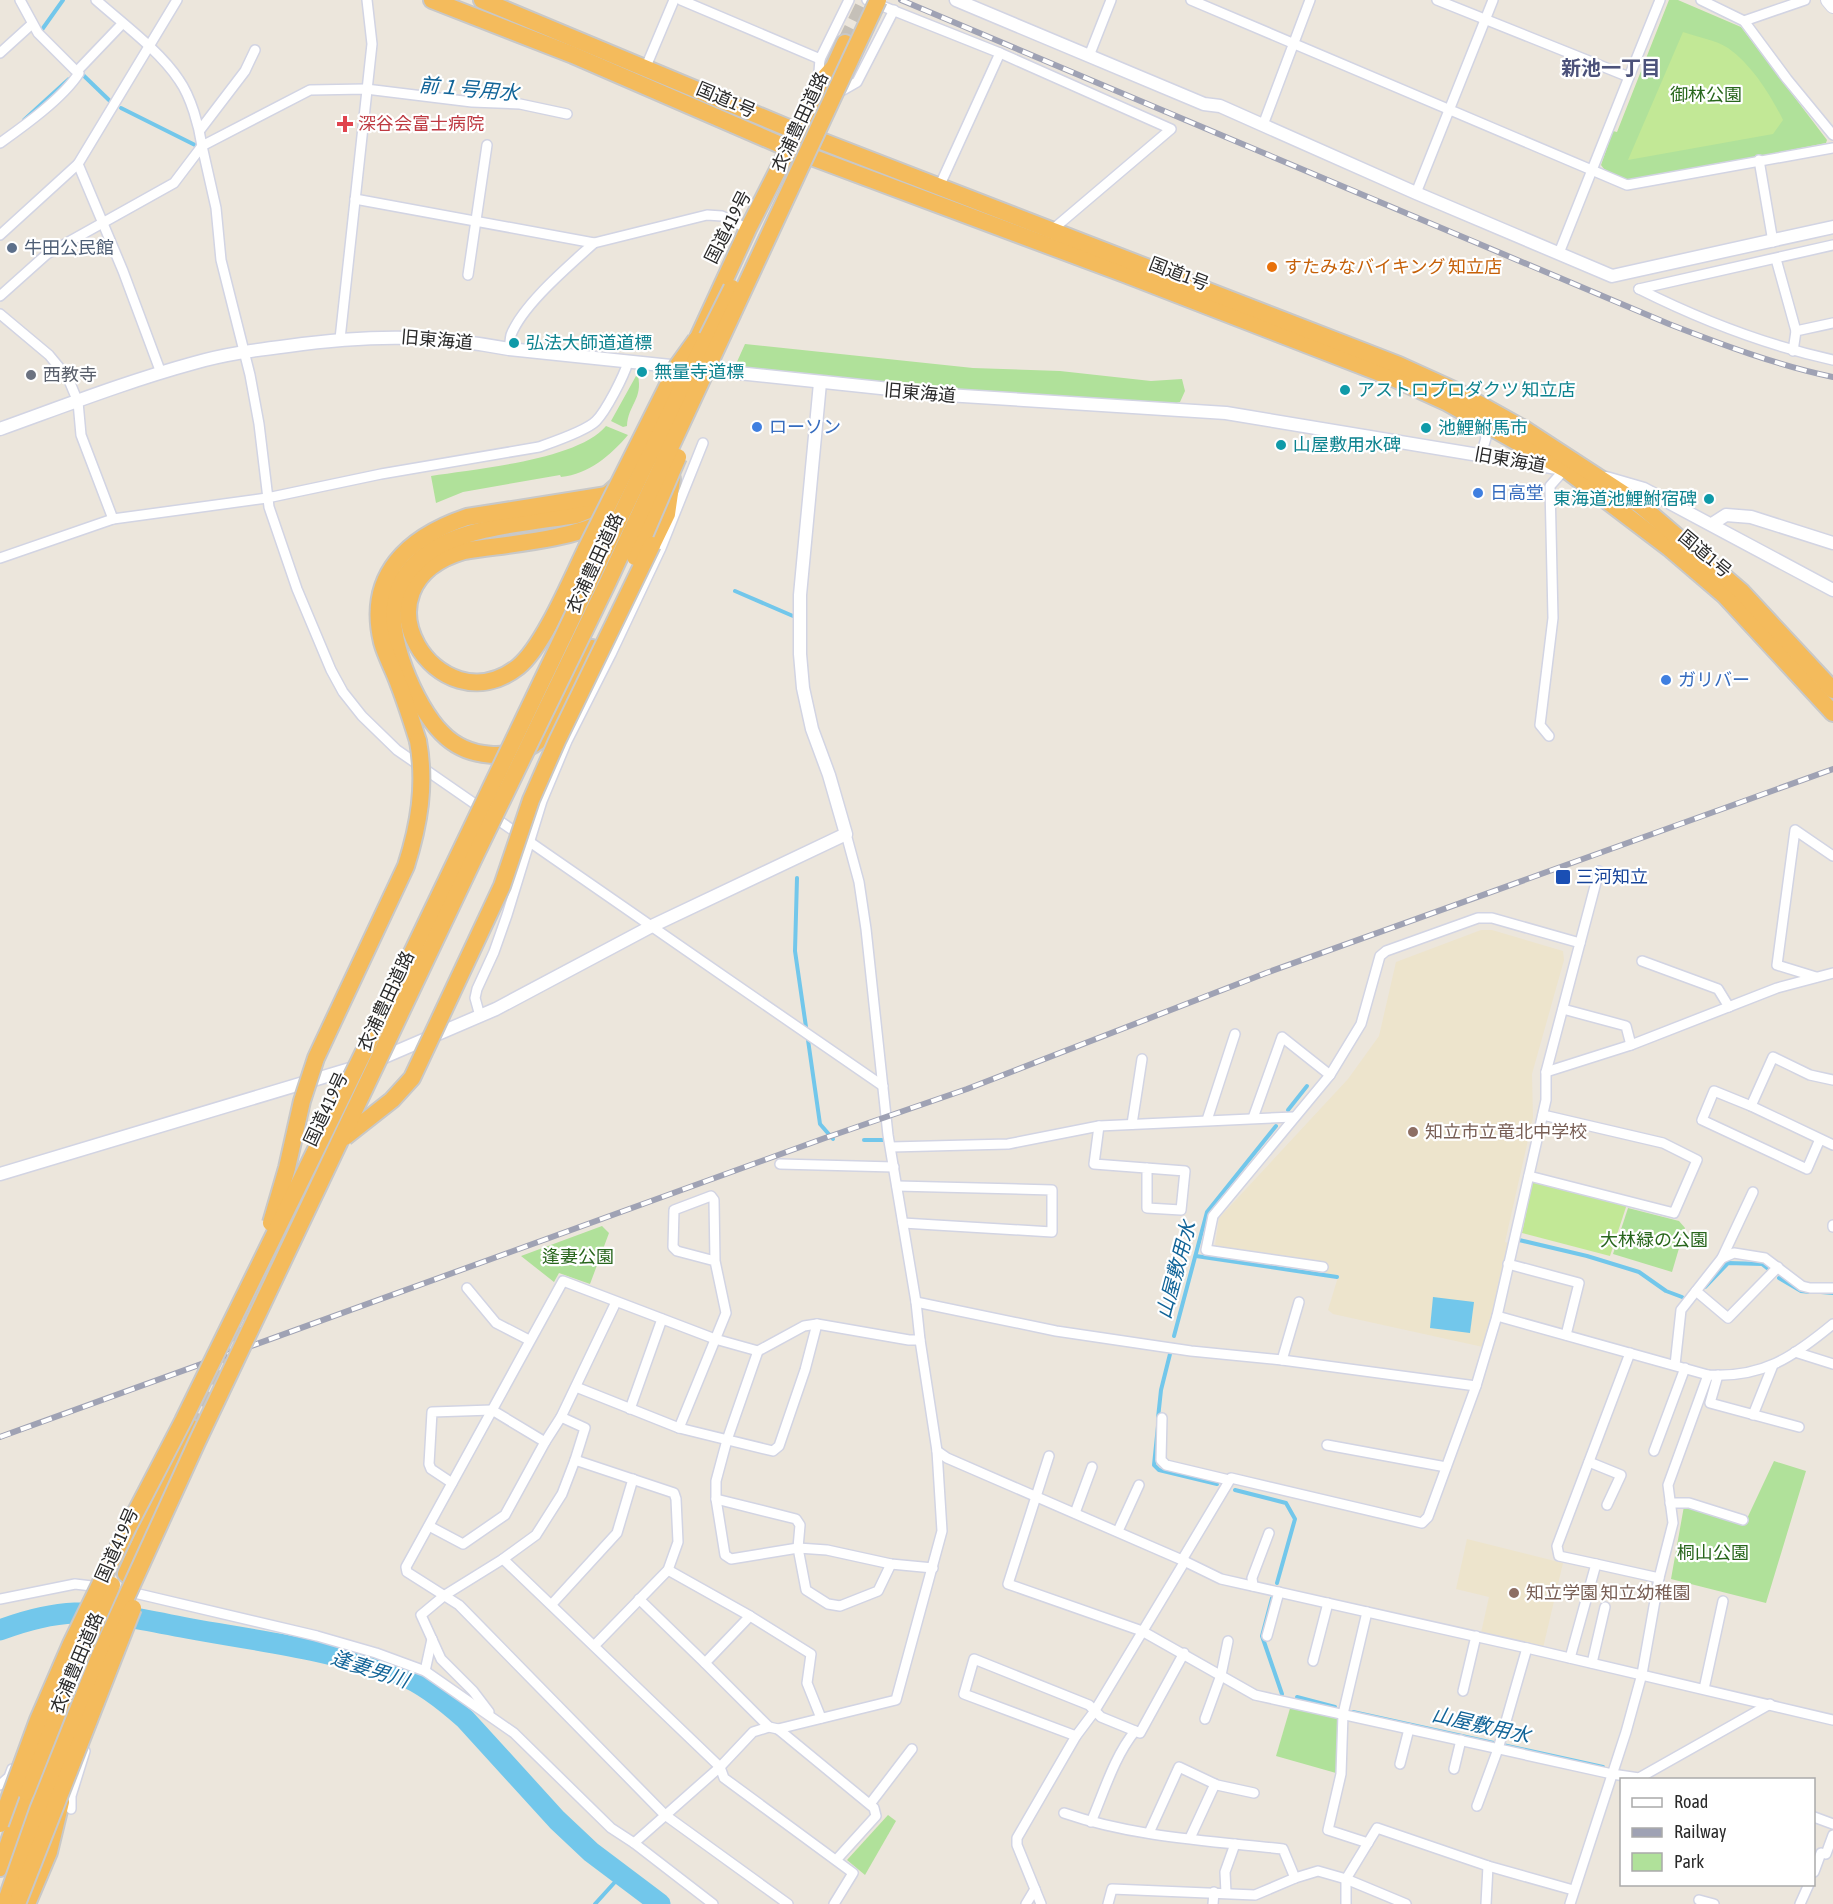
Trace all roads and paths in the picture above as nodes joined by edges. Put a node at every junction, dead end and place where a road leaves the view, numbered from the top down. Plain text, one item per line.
1 (20, 0) edge
2 (96, 0) edge
3 (177, 0) edge
4 (367, 0) edge
5 (432, 0) edge
6 (482, 0) edge
7 (674, 0) edge
8 (681, 0) edge
9 (849, 0) edge
10 (868, 0) edge
11 (878, 0) edge
12 (956, 0) edge
13 (1111, 0) edge
14 (1191, 0) edge
15 (1310, 0) edge
16 (1437, 0) edge
17 (1493, 0) edge
18 (1660, 0) edge
19 (1701, 0) edge
20 (1805, 0) edge
21 (1828, 0) edge
22 (507, 5) edge
23 (1833, 6) edge
24 (894, 10) junction
25 (1485, 20) junction
26 (1744, 21) junction
27 (32, 24) junction
28 (122, 24) junction
29 (845, 43) tunnel mouth
30 (1294, 44) junction
31 (150, 48) junction
32 (863, 49) tunnel mouth
33 (255, 50) dead end
34 (0, 53) edge
35 (1000, 53) junction
36 (1089, 56) junction
37 (820, 59) junction
38 (645, 69) junction
39 (78, 70) junction
40 (1629, 77) junction
41 (366, 88) junction
42 (843, 90) junction
43 (817, 92) junction
44 (1450, 110) junction
45 (567, 114) dead end
46 (1263, 125) junction
47 (200, 130) junction
48 (798, 132) junction
49 (1833, 135) edge
50 (819, 139) junction
51 (0, 143) edge
52 (487, 145) dead end
53 (202, 146) junction
54 (790, 148) junction
55 (1833, 148) edge
56 (812, 156) junction
57 (1759, 160) junction
58 (78, 164) junction
59 (1592, 171) junction
60 (939, 187) junction
61 (1416, 193) junction
62 (355, 199) junction
63 (476, 222) junction
64 (102, 224) junction
65 (1833, 227) edge
66 (748, 229) junction
67 (1052, 230) junction
68 (0, 235) edge
69 (1773, 242) junction
70 (594, 243) junction
71 (1833, 245) edge
72 (1558, 253) junction
73 (1776, 259) junction
74 (468, 275) dead end
75 (0, 296) edge
76 (732, 300) junction
77 (0, 314) edge
78 (1833, 323) edge
79 (1796, 332) junction
80 (340, 339) junction
81 (509, 349) junction
82 (244, 351) junction
83 (1793, 351) junction
84 (1833, 360) edge
85 (628, 362) junction
86 (684, 368) junction
87 (711, 372) junction
88 (161, 373) junction
89 (820, 383) junction
90 (78, 402) junction
91 (1482, 422) junction
92 (0, 429) edge
93 (703, 443) dead end
94 (675, 448) junction
95 (1481, 455) junction
96 (1565, 469) junction
97 (1596, 475) junction
98 (608, 495) junction
99 (267, 498) junction
100 (113, 519) junction
101 (1712, 524) junction
102 (1674, 543) junction
103 (1833, 543) edge
104 (0, 558) edge
105 (1833, 590) edge
106 (1833, 690) edge
107 (1833, 712) edge
108 (1549, 736) dead end
109 (846, 834) junction
110 (529, 842) junction
111 (1833, 856) edge
112 (1599, 871) dead end
113 (652, 926) junction
114 (1580, 943) junction
115 (1642, 961) dead end
116 (1833, 973) edge
117 (1816, 977) junction
118 (1728, 1007) junction
119 (1563, 1009) junction
120 (480, 1016) junction
121 (1235, 1034) dead end
122 (1631, 1045) junction
123 (1142, 1059) dead end
124 (369, 1064) junction
125 (1546, 1072) junction
126 (1330, 1075) junction
127 (1833, 1080) edge
128 (883, 1086) junction
129 (1751, 1106) junction
130 (1543, 1115) junction
131 (1294, 1117) junction
132 (1253, 1119) junction
133 (1207, 1120) junction
134 (1132, 1124) junction
135 (1099, 1126) junction
136 (342, 1139) junction
137 (1820, 1140) junction
138 (1833, 1146) edge
139 (891, 1147) junction
140 (780, 1164) dead end
141 (894, 1167) junction
142 (1148, 1168) junction
143 (0, 1174) edge
144 (1528, 1176) junction
145 (897, 1186) junction
146 (1753, 1192) dead end
147 (903, 1223) junction
148 (1722, 1258) junction
149 (715, 1261) junction
150 (1509, 1264) junction
151 (1323, 1267) dead end
152 (1778, 1267) junction
153 (257, 1270) junction
154 (467, 1288) dead end
155 (1833, 1288) edge
156 (1696, 1291) junction
157 (254, 1300) tunnel mouth
158 (616, 1302) junction
159 (916, 1302) junction
160 (1299, 1302) dead end
161 (1497, 1316) junction
162 (662, 1319) junction
163 (1833, 1323) edge
164 (817, 1324) junction
165 (1566, 1335) junction
166 (529, 1340) junction
167 (715, 1340) junction
168 (920, 1340) junction
169 (758, 1352) junction
170 (1796, 1352) junction
171 (1630, 1353) junction
172 (1282, 1360) junction
173 (1833, 1364) edge
174 (1675, 1365) junction
175 (1773, 1365) junction
176 (1685, 1368) junction
177 (1713, 1375) junction
178 (1476, 1386) junction
179 (576, 1387) junction
180 (630, 1409) junction
181 (492, 1410) junction
182 (1753, 1415) junction
183 (561, 1417) junction
184 (1162, 1418) dead end
185 (1799, 1427) dead end
186 (679, 1428) junction
187 (191, 1430) junction
188 (727, 1440) junction
189 (545, 1442) junction
190 (1327, 1445) dead end
191 (1654, 1450) dead end
192 (937, 1451) junction
193 (1049, 1456) dead end
194 (575, 1460) junction
195 (1589, 1462) junction
196 (1092, 1467) dead end
197 (1446, 1467) junction
198 (633, 1479) junction
199 (1229, 1480) junction
200 (452, 1483) junction
201 (1139, 1485) dead end
202 (1035, 1497) junction
203 (716, 1499) junction
204 (1670, 1503) junction
205 (1607, 1505) dead end
206 (1075, 1513) junction
207 (1743, 1520) dead end
208 (429, 1526) junction
209 (1118, 1531) junction
210 (1269, 1533) dead end
211 (798, 1548) junction
212 (503, 1559) junction
213 (1184, 1560) junction
214 (891, 1563) junction
215 (1596, 1564) junction
216 (933, 1568) junction
217 (668, 1570) junction
218 (1659, 1578) junction
219 (1253, 1586) junction
220 (1279, 1592) junction
221 (445, 1595) junction
222 (0, 1599) edge
223 (639, 1599) junction
224 (1723, 1601) dead end
225 (1328, 1603) junction
226 (552, 1604) junction
227 (1605, 1607) dead end
228 (1367, 1612) junction
229 (750, 1616) junction
230 (1142, 1631) junction
231 (1268, 1636) dead end
232 (1476, 1636) junction
233 (432, 1639) junction
234 (1228, 1641) dead end
235 (594, 1646) junction
236 (1527, 1648) junction
237 (1184, 1653) junction
238 (1570, 1658) junction
239 (1313, 1661) dead end
240 (705, 1663) junction
241 (1592, 1663) junction
242 (425, 1671) junction
243 (1642, 1674) junction
244 (1221, 1675) junction
245 (79, 1680) junction
246 (1704, 1689) junction
247 (1463, 1691) dead end
248 (58, 1702) dead end
249 (1770, 1704) junction
250 (83, 1708) dead end
251 (1094, 1712) junction
252 (1343, 1714) junction
253 (492, 1716) junction
254 (821, 1718) junction
255 (1205, 1719) dead end
256 (1833, 1720) edge
257 (773, 1728) junction
258 (1409, 1729) junction
259 (1135, 1731) junction
260 (1076, 1736) junction
261 (1461, 1740) junction
262 (912, 1749) dead end
263 (1498, 1749) junction
264 (1400, 1764) dead end
265 (720, 1767) junction
266 (1454, 1769) dead end
267 (1612, 1774) junction
268 (1636, 1778) edge
269 (1644, 1778) edge
270 (1215, 1784) junction
271 (0, 1785) edge
272 (1254, 1793) dead end
273 (0, 1803) edge
274 (870, 1804) junction
275 (1477, 1806) dead end
276 (71, 1809) dead end
277 (1064, 1813) dead end
278 (665, 1815) junction
279 (1815, 1817) edge
280 (1091, 1822) junction
281 (0, 1824) edge
282 (1833, 1824) edge
283 (1149, 1833) junction
284 (1833, 1835) edge
285 (1191, 1839) junction
286 (634, 1843) junction
287 (1234, 1844) junction
288 (1368, 1844) junction
289 (1823, 1853) edge
290 (837, 1859) junction
291 (1488, 1866) junction
292 (0, 1868) edge
293 (1815, 1870) edge
294 (1295, 1878) junction
295 (1346, 1879) junction
296 (1808, 1886) edge
297 (1035, 1889) junction
298 (1573, 1890) junction
299 (1214, 1892) junction
300 (1226, 1893) junction
301 (1700, 1900) dead end
302 (5, 1904) edge
303 (17, 1904) edge
304 (27, 1904) edge
305 (713, 1904) edge
306 (788, 1904) edge
307 (834, 1904) edge
308 (1026, 1904) edge
309 (1041, 1904) edge
310 (1108, 1904) edge
311 (1213, 1904) edge
312 (1346, 1904) edge
313 (1406, 1904) edge
314 (1486, 1904) edge
315 (1570, 1904) edge
316 (1714, 1904) edge
317 (1800, 1904) edge

1 - 27 street
2 - 28 street
3 - 31 street
4 - 41 street
5 - 54 highway, 国道1号
6 - 22 highway, 国道1号
7 - 38 street
8 - 37 street
9 - 37 street
10 - 24 street
10 - 76 highway, 衣浦豊田道路, bridge
11 - 76 highway, 衣浦豊田道路, bridge
12 - 36 street
13 - 36 street
14 - 30 street
15 - 30 street
16 - 25 street
17 - 25 street
18 - 40 street
19 - 26 street
20 - 26 street
21 - 23 main road
22 - 38 highway, 国道1号
24 - 35 street
24 - 42 street
25 - 40 street
25 - 44 street
26 - 49 street
27 - 34 street
27 - 39 street
28 - 31 street
28 - 39 street
29 - 43 highway, 国道419号
30 - 44 street
30 - 46 street
31 - 47 street
31 - 58 street
32 - 42 highway
33 - 47 street
35 - 60 street
35 - 67 street
36 - 46 street
37 - 43 street
38 - 48 highway, 国道1号
39 - 51 street
40 - 59 street
41 - 45 street
41 - 53 street
41 - 62 street
42 - 50 highway
43 - 48 highway, 国道419号
44 - 59 street
44 - 61 street
46 - 61 street
47 - 53 street
48 - 50 highway, 国道1号
48 - 54 highway, 国道419号
50 - 56 highway
50 - 60 highway, 国道1号
52 - 63 street
53 - 64 street
53 - 82 street
54 - 56 highway, 国道1号
54 - 66 highway, 国道419号
55 - 57 street
56 - 87 highway
56 - 91 highway, 国道1号
57 - 59 street
57 - 69 street
58 - 64 street
58 - 68 street
59 - 72 street
60 - 67 highway, 国道1号
61 - 72 street
62 - 63 street
62 - 80 street
63 - 70 street
63 - 74 street
64 - 75 street
64 - 88 street
65 - 69 street
66 - 70 street
66 - 86 highway, 国道419号
67 - 97 highway, 国道1号
69 - 72 street
70 - 81 street
71 - 73 street
73 - 79 street
73 - 83 street
76 - 94 highway, 衣浦豊田道路, bridge
76 - 98 highway, 衣浦豊田道路, bridge
76 - 136 highway, 衣浦豊田道路, bridge
76 - 153 highway, 衣浦豊田道路, bridge
77 - 90 street
78 - 79 street
79 - 83 street
80 - 81 street, 旧東海道
80 - 82 street, 旧東海道
81 - 85 street, 旧東海道
82 - 88 street, 旧東海道
82 - 99 street
83 - 84 street
85 - 86 street, 旧東海道
85 - 99 street
86 - 87 street, 旧東海道
86 - 98 highway, 衣浦豊田道路
87 - 89 street, 旧東海道
87 - 94 highway, 衣浦豊田道路
88 - 90 street, 旧東海道
89 - 95 street, 旧東海道
89 - 109 street
90 - 92 street, 旧東海道
90 - 100 street
91 - 95 street
91 - 96 highway, 国道1号
93 - 110 street
94 - 136 highway, 衣浦豊田道路, bridge
95 - 96 street, 旧東海道
96 - 97 street, 旧東海道
96 - 102 highway, 国道1号
96 - 108 street
97 - 101 street, 旧東海道
97 - 102 highway, 国道1号
98 - 153 highway, 衣浦豊田道路, bridge
99 - 100 street
99 - 110 street
100 - 104 street
101 - 103 street
101 - 105 street, 旧東海道
102 - 106 highway, 国道1号
102 - 107 highway, 国道1号
109 - 113 street
109 - 128 street
110 - 113 street
110 - 120 street
111 - 117 street
112 - 114 street
113 - 120 street
113 - 128 street
114 - 119 street
114 - 126 street
115 - 118 street
116 - 117 street
117 - 118 street
118 - 122 street
119 - 122 street
119 - 125 street
120 - 124 street
121 - 133 street
122 - 125 street
123 - 134 street
124 - 143 street
124 - 157 highway, 国道419号
125 - 130 street
126 - 131 street
126 - 132 street
127 - 129 street
128 - 139 street
129 - 137 street
129 - 137 street
130 - 144 street
130 - 144 street
131 - 132 street
131 - 151 street
132 - 133 street
133 - 134 street
134 - 135 street
135 - 139 street
135 - 142 street
136 - 187 highway, 衣浦豊田道路, bridge
137 - 138 street
139 - 141 street
140 - 141 street
141 - 145 street
142 - 142 street
144 - 150 street
145 - 147 street
145 - 147 street
146 - 148 street
147 - 159 street
148 - 152 street
148 - 156 street
149 - 149 street
149 - 167 street
150 - 161 street
150 - 165 street
152 - 155 street
152 - 156 street
153 - 187 highway, 衣浦豊田道路, bridge
154 - 166 street
156 - 174 street
158 - 162 street
158 - 166 street
158 - 179 street
159 - 168 street
159 - 172 street
160 - 172 street
161 - 165 street
161 - 178 street
162 - 167 street
162 - 180 street
163 - 170 street
164 - 168 street
164 - 169 street
164 - 188 street
165 - 171 street
166 - 181 street
167 - 169 street
167 - 186 street
168 - 192 street
169 - 188 street
170 - 173 street
170 - 175 street
171 - 174 street
171 - 195 street
172 - 178 street
174 - 176 street
175 - 177 street
175 - 182 street
176 - 177 street
176 - 191 street
177 - 182 street
177 - 204 street
178 - 197 street
179 - 180 street
179 - 183 street
180 - 186 street
181 - 189 street
181 - 200 street
181 - 200 street
182 - 185 street
183 - 189 street
183 - 194 street
184 - 199 street
186 - 188 street
187 - 245 highway, 国道419号
187 - 281 highway, 衣浦豊田道路, bridge
187 - 292 highway, 衣浦豊田道路, bridge
187 - 302 highway, 衣浦豊田道路, bridge
187 - 303 highway, 衣浦豊田道路, bridge
188 - 203 street
189 - 208 street
190 - 197 street
192 - 202 street
192 - 216 street
193 - 202 street
194 - 198 street
194 - 212 street
195 - 205 street
195 - 215 street
196 - 206 street
197 - 199 street
198 - 217 street
198 - 226 street
199 - 213 street
200 - 208 street
201 - 209 street
202 - 206 street
202 - 230 street
203 - 211 street
203 - 211 street
204 - 207 street
204 - 218 street
206 - 209 street
208 - 221 street
209 - 213 street
210 - 219 street
211 - 214 street
211 - 214 street
212 - 221 street
212 - 226 street
213 - 219 street
213 - 230 street
214 - 216 street
215 - 218 street
215 - 238 street
216 - 254 street
217 - 223 street
217 - 229 street
218 - 243 street
219 - 220 street
220 - 225 street
220 - 231 street
221 - 233 street
221 - 278 street
222 - 242 street
223 - 235 street
223 - 240 street
224 - 246 street
225 - 228 street
225 - 239 street
226 - 235 street
227 - 241 street
228 - 232 street
228 - 252 street
229 - 240 street
229 - 254 street
230 - 237 street
230 - 251 street
232 - 236 street
232 - 247 street
233 - 242 street
233 - 253 street
234 - 244 street
235 - 265 street
236 - 238 street
236 - 263 street
237 - 244 street
237 - 259 street
238 - 241 street
240 - 257 street
241 - 243 street
242 - 253 street
243 - 246 street
243 - 267 street
244 - 252 street
244 - 255 street
245 - 273 highway, 国道419号
245 - 304 highway, 国道419号
246 - 249 street
248 - 271 street
249 - 256 street
249 - 269 street
250 - 276 street
251 - 259 street
251 - 260 street
251 - 260 street
252 - 258 street
252 - 288 street
253 - 286 street
254 - 257 street
257 - 265 street
257 - 274 street
258 - 261 street
258 - 264 street
259 - 280 street
260 - 297 street
261 - 263 street
261 - 266 street
262 - 274 street
263 - 267 street
263 - 275 street
265 - 278 street
265 - 290 street
267 - 268 street
267 - 298 street
270 - 272 street
270 - 283 street
270 - 285 street
274 - 290 street
277 - 280 street
278 - 286 street
278 - 306 street
279 - 282 street
280 - 283 street
283 - 285 street
284 - 289 street
285 - 287 street
286 - 305 street
287 - 294 street
287 - 300 street
288 - 291 street
288 - 295 street
289 - 293 street
290 - 307 street
291 - 298 street
291 - 314 street
294 - 295 street
294 - 300 street
295 - 312 street
295 - 313 street
296 - 317 street
297 - 308 street
297 - 309 street
298 - 315 street
299 - 300 street
299 - 310 street
299 - 311 street
301 - 316 street

